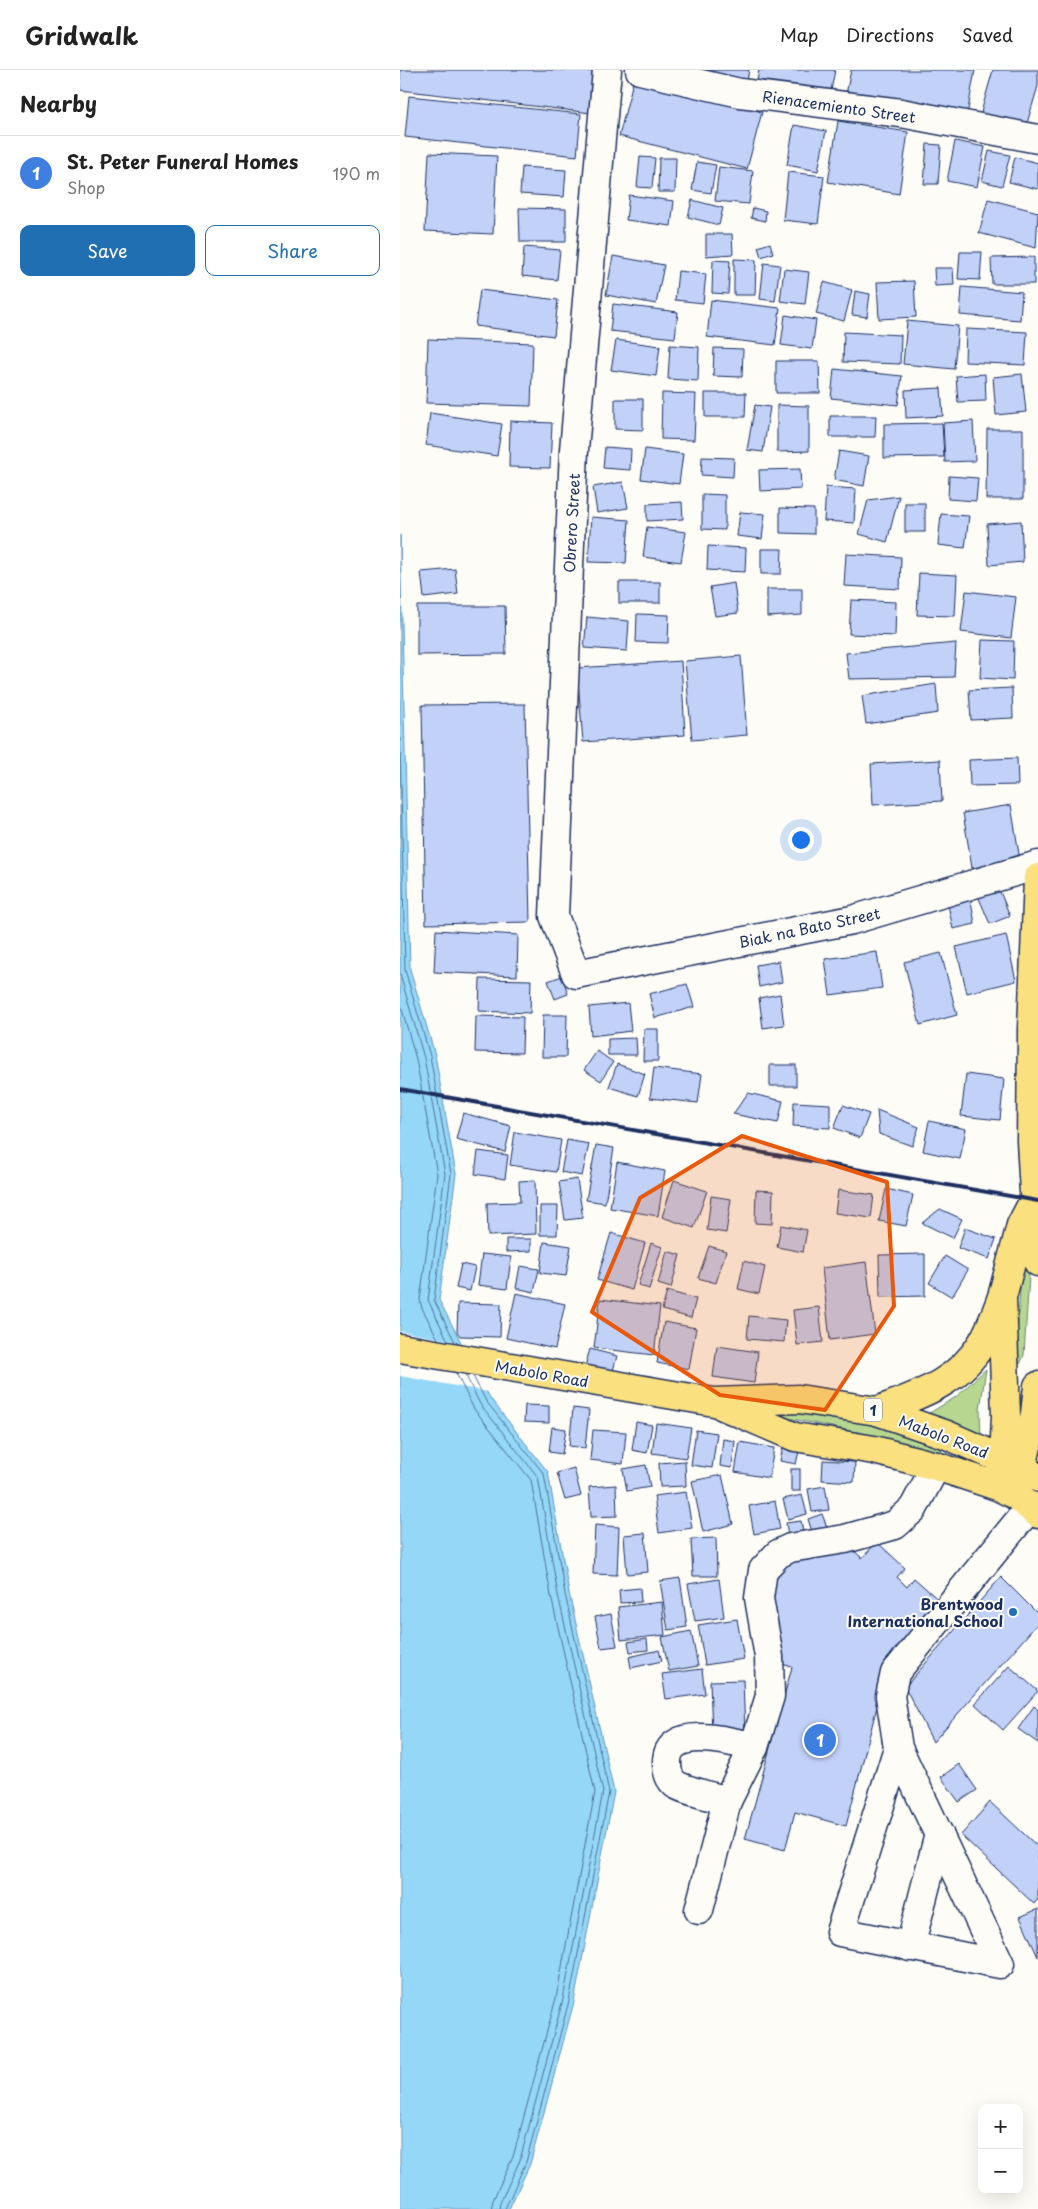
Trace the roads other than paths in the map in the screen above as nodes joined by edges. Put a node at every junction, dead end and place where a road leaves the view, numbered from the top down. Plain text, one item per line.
1 (607, 70) edge
2 (647, 71) edge
3 (1038, 139) edge
4 (1038, 865) edge
5 (1038, 878) edge
6 (576, 974) joint
7 (1034, 1201) junction
8 (1038, 1262) edge
9 (1002, 1296) junction
10 (400, 1348) edge
11 (1038, 1386) edge
12 (714, 1402) junction
13 (877, 1411) junction
14 (936, 1466) junction
15 (1021, 1487) edge
16 (754, 1746) junction
17 (898, 1748) junction
18 (727, 1801) junction
19 (939, 1834) junction
20 (699, 1910) dead end
21 (910, 1947) junction

1 - 6 street, Obrero Street
2 - 3 street, Rienacemiento Street
4 - 6 street, Biak na Bato Street
5 - 7 main road
7 - 8 main road
7 - 9 main road
9 - 13 main road
9 - 15 main road
10 - 12 main road, Mabolo Road / 1
11 - 15 main road
12 - 13 main road, Mabolo Road / 1
12 - 14 main road, Mabolo Road / 1
13 - 15 main road, Mabolo Road / 1
14 - 15 main road, Mabolo Road / 1
14 - 16 street
15 - 17 street
16 - 18 street
16 - 18 street
17 - 19 street
17 - 21 street
18 - 20 street
19 - 21 street
19 - 21 street

